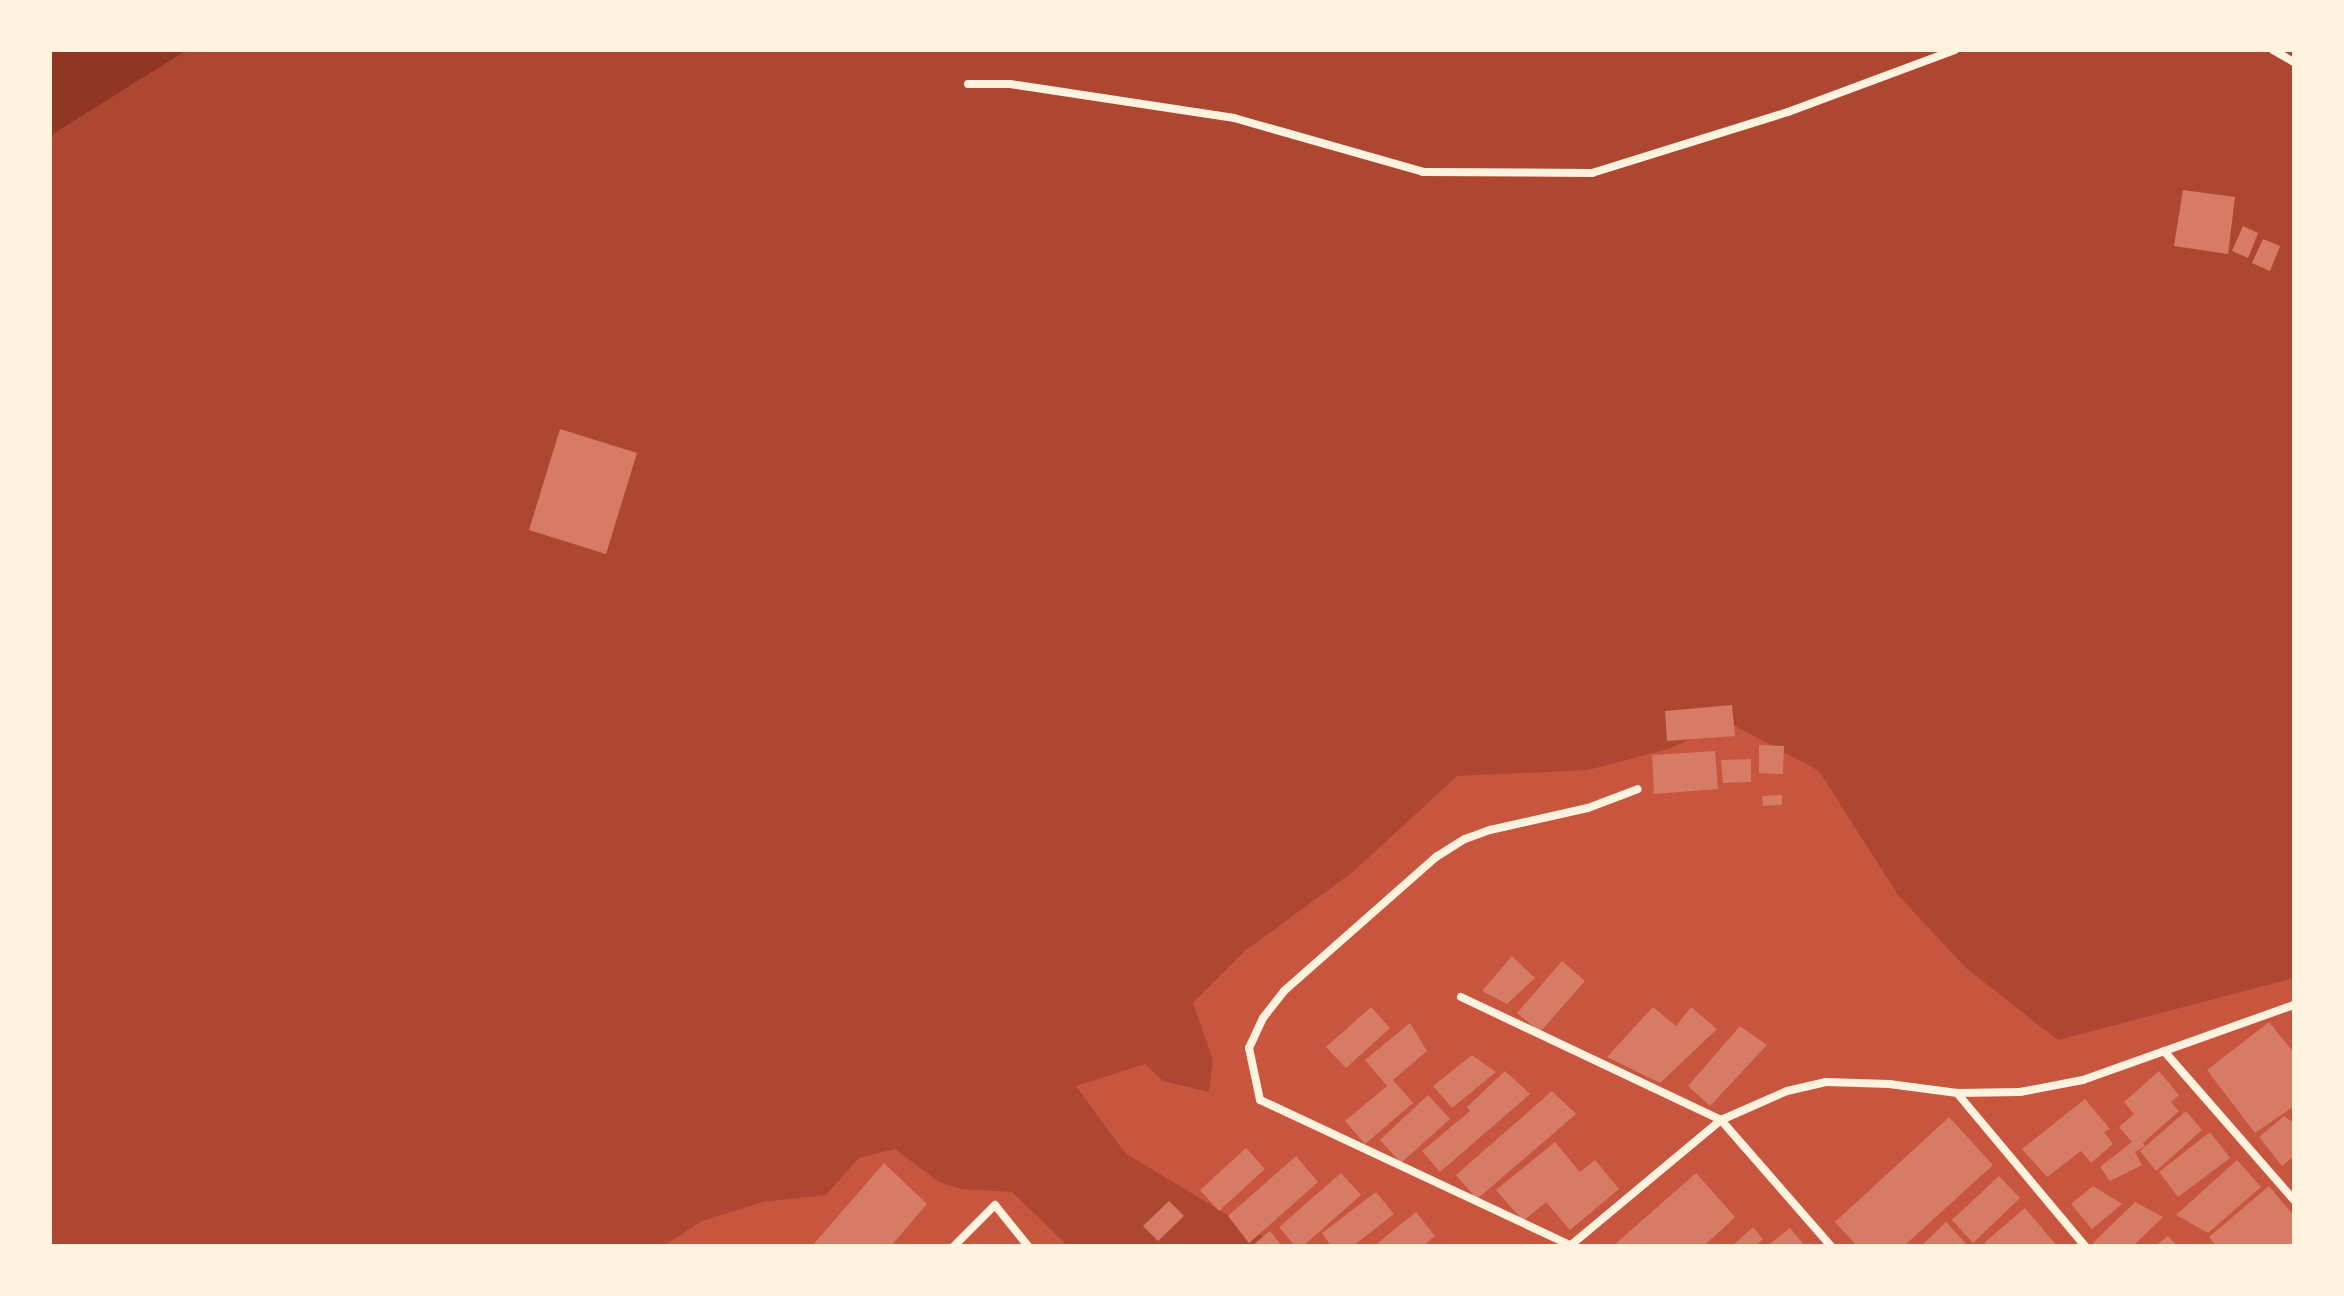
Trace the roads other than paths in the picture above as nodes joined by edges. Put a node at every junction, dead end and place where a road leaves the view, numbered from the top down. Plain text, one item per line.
1 (1955, 50) edge
2 (2273, 50) edge
3 (2294, 62) edge
4 (968, 84) dead end
5 (1638, 789) dead end
6 (1461, 997) dead end
7 (2294, 1005) edge
8 (2164, 1051) junction
9 (1957, 1093) junction
10 (1721, 1120) junction
11 (2294, 1200) edge
12 (954, 1246) edge
13 (1028, 1246) edge
14 (1572, 1246) edge
15 (1831, 1246) edge
16 (2085, 1246) edge

1 - 4 street
2 - 3 street
5 - 14 street
6 - 10 street
7 - 8 street
8 - 9 street
8 - 11 street
9 - 10 street
9 - 16 street
10 - 14 street
10 - 15 street
12 - 13 street

